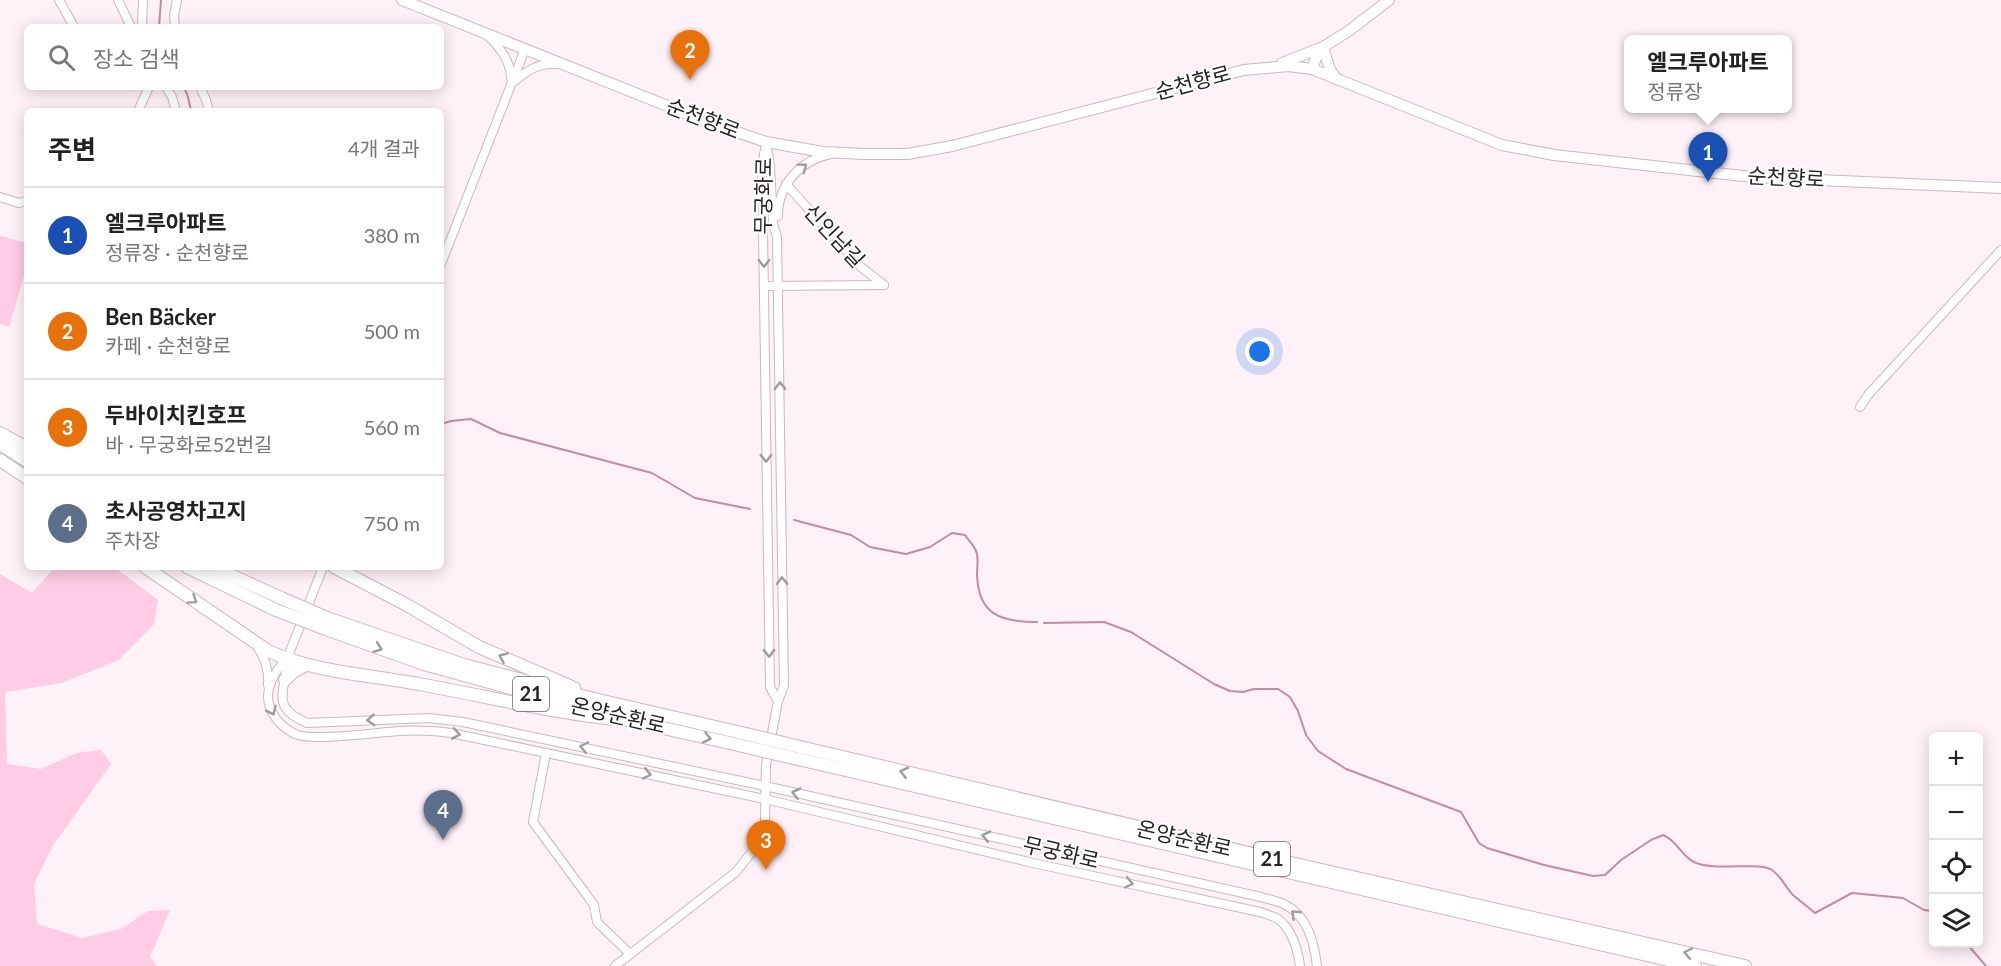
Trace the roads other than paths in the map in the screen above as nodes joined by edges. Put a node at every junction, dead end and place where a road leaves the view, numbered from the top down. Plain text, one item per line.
1 (60, 0) edge
2 (118, 0) edge
3 (143, 0) edge
4 (177, 0) edge
5 (402, 0) edge
6 (1389, 0) edge
7 (72, 24) edge
8 (130, 24) edge
9 (142, 24) edge
10 (175, 24) edge
11 (486, 33) junction
12 (1323, 47) junction
13 (525, 49) junction
14 (565, 65) junction
15 (1273, 66) junction
16 (1312, 69) junction
17 (1340, 82) junction
18 (512, 83) junction
19 (148, 90) edge
20 (168, 90) edge
21 (201, 90) edge
22 (139, 108) edge
23 (175, 108) edge
24 (207, 108) edge
25 (766, 142) junction
26 (840, 153) junction
27 (786, 184) junction
28 (2001, 188) edge
29 (0, 197) edge
30 (24, 202) edge
31 (777, 237) junction
32 (2001, 250) edge
33 (444, 256) edge
34 (764, 286) junction
35 (778, 286) junction
36 (1860, 407) dead end
37 (0, 433) edge
38 (0, 444) edge
39 (24, 446) edge
40 (24, 459) edge
41 (0, 460) edge
42 (24, 476) edge
43 (149, 570) edge
44 (194, 570) edge
45 (218, 570) edge
46 (322, 570) edge
47 (339, 570) edge
48 (348, 570) edge
49 (354, 578) junction
50 (279, 604) junction
51 (325, 623) junction
52 (254, 641) junction
53 (287, 659) junction
54 (306, 665) junction
55 (285, 680) junction
56 (268, 690) junction
57 (594, 699) junction
58 (778, 701) junction
59 (626, 720) junction
60 (744, 740) junction
61 (546, 753) junction
62 (799, 753) junction
63 (765, 786) junction
64 (765, 799) junction
65 (630, 954) junction
66 (615, 966) edge
67 (1300, 966) edge
68 (1317, 966) edge
69 (1695, 966) edge
70 (1745, 966) edge

1 - 7 street
2 - 8 street
3 - 9 street
4 - 10 street
5 - 11 main road, 순천향로
6 - 12 main road
11 - 13 main road, 순천향로
11 - 18 street
12 - 15 main road
12 - 16 main road
12 - 17 main road
13 - 14 main road, 순천향로
13 - 18 street
14 - 18 street
14 - 25 main road, 순천향로
15 - 16 main road, 순천향로
15 - 26 main road, 순천향로
16 - 17 main road, 순천향로
17 - 28 main road, 순천향로
18 - 33 street
19 - 22 street
20 - 23 street
21 - 24 street
25 - 26 main road, 순천향로
25 - 31 street, 무궁화로
25 -> 34 street, 무궁화로
27 -> 26 street
27 - 31 street
27 - 35 street, 신인남길
29 - 30 street
31 - 35 street, 무궁화로
32 - 36 street
34 - 35 street
34 -> 58 street, 무궁화로
58 -> 35 street, 무궁화로
37 - 39 highway
38 - 40 highway
41 - 42 highway
43 -> 52 highway
44 - 50 highway, 21
45 - 50 highway, 21
46 - 53 street
47 - 49 highway
48 - 49 highway
57 -> 49 highway
50 - 51 highway, 21, bridge
51 - 57 highway, 온양순환로 / 21
51 -> 59 highway, 온양순환로 / 21
52 - 53 highway
52 - 56 street
53 - 54 highway
53 - 55 street
53 - 56 street
54 - 55 highway
54 - 59 highway
63 -> 55 street
56 -> 61 street
57 - 60 highway, 온양순환로 / 21
58 - 63 street, 무궁화로
59 -> 60 highway, 온양순환로 / 21
60 - 62 highway, 21, bridge
61 -> 64 street
61 - 65 street
62 - 69 highway, 온양순환로 / 21
70 -> 62 highway, 온양순환로 / 21
63 - 64 street, 무궁화로
68 -> 63 street, 무궁화로
64 - 65 street
64 -> 67 street, 무궁화로
65 - 66 street

